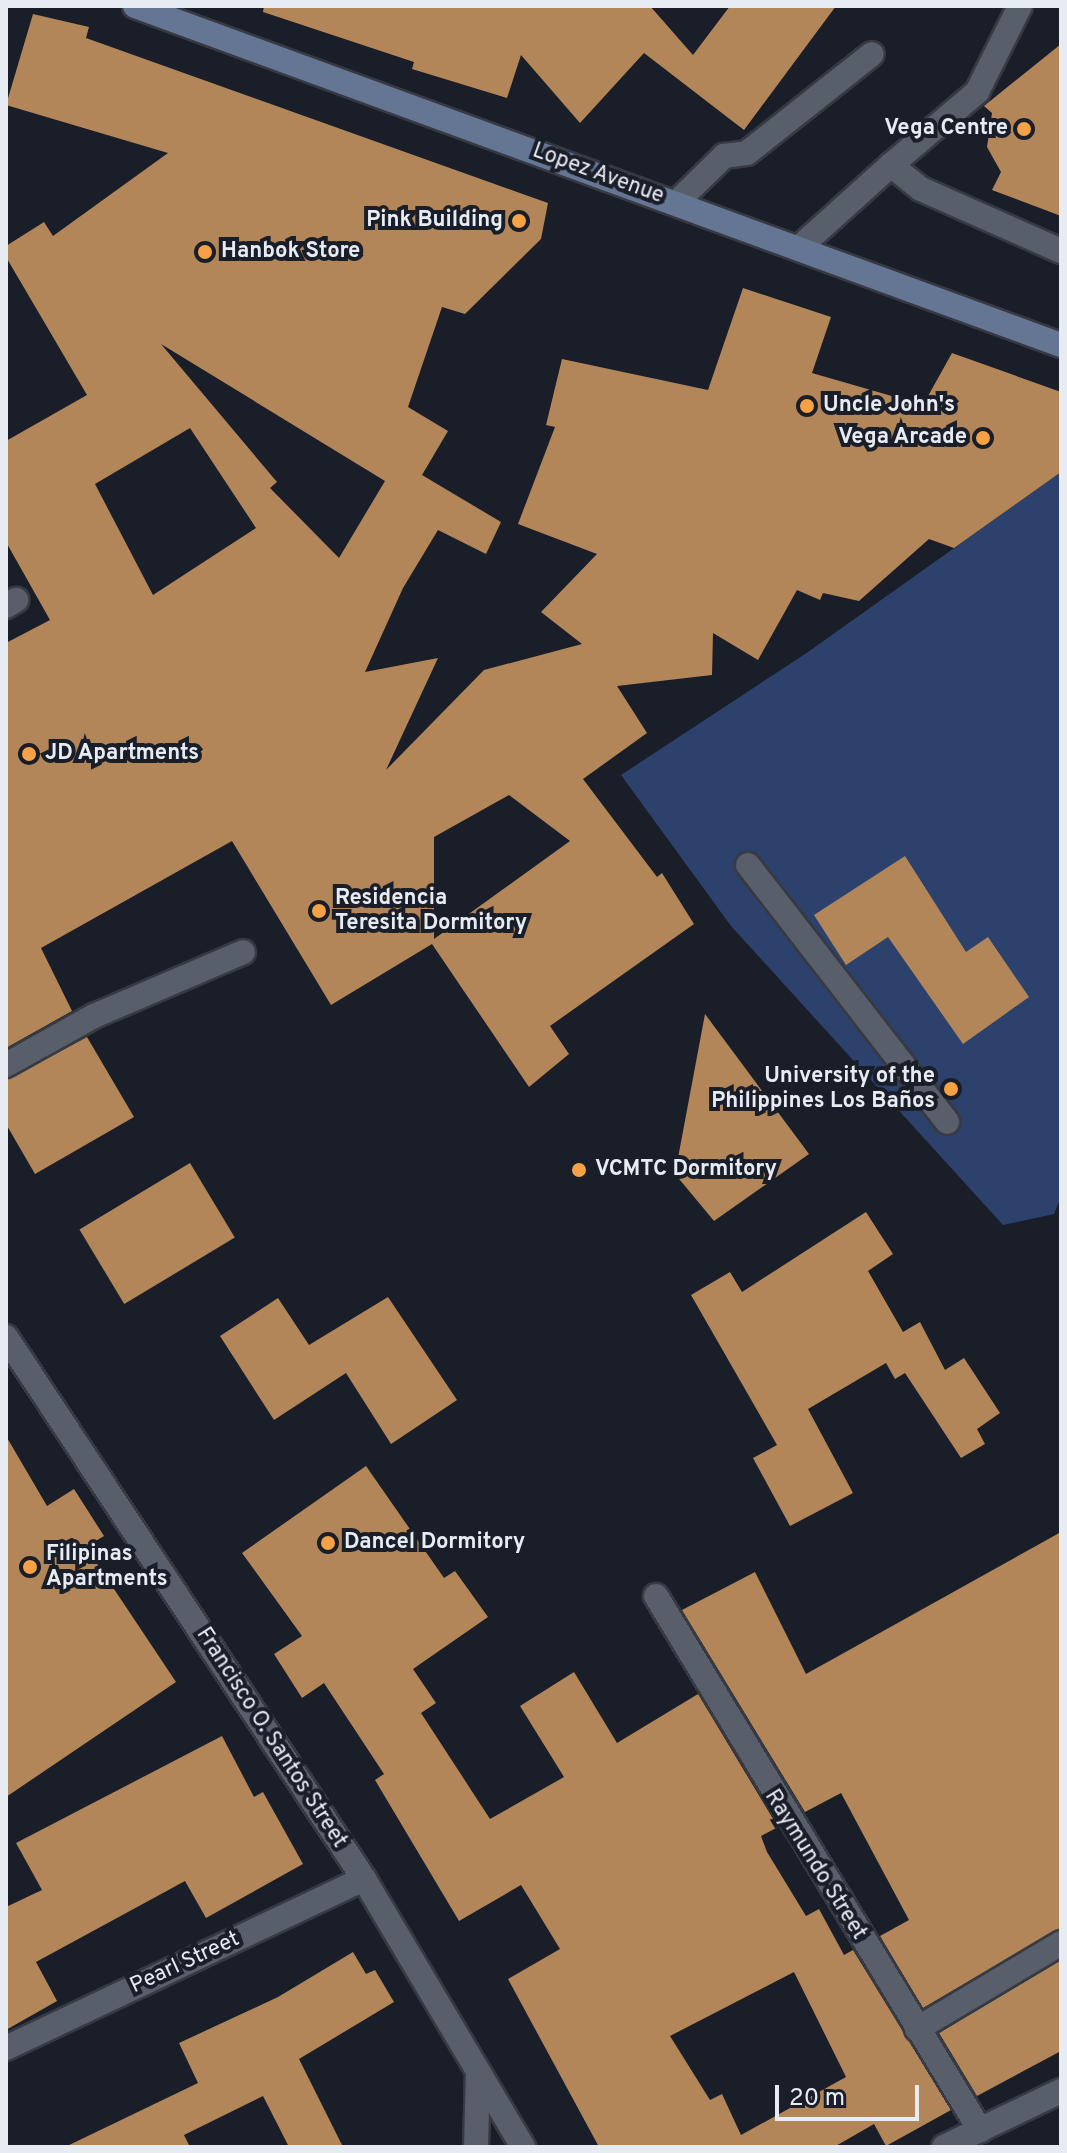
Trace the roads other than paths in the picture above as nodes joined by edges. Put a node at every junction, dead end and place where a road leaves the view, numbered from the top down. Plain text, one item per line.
1 (135, 6) edge
2 (1020, 6) edge
3 (872, 54) dead end
4 (891, 165) junction
5 (677, 202) junction
6 (801, 246) junction
7 (1061, 251) edge
8 (1061, 345) edge
9 (748, 865) dead end
10 (243, 952) dead end
11 (6, 1065) edge
12 (947, 1122) dead end
13 (6, 1337) edge
14 (656, 1596) dead end
15 (364, 1879) junction
16 (1061, 1943) edge
17 (917, 2029) junction
18 (6, 2048) edge
19 (478, 2072) junction
20 (1061, 2091) edge
21 (980, 2130) junction
22 (476, 2147) edge
23 (523, 2147) edge
24 (944, 2147) edge

1 - 5 main road, Lopez Avenue
2 - 4 street
3 - 5 street
4 - 6 street
4 - 7 street
5 - 6 main road, Lopez Avenue
6 - 8 main road, Lopez Avenue
9 - 12 street
10 - 11 street
13 - 15 street, Francisco O. Santos Street
14 - 17 street, Raymundo Street
15 - 18 street, Pearl Street
15 - 19 street, Francisco O. Santos Street
16 - 17 street
17 - 21 street, Raymundo Street
19 - 22 street
19 - 23 street, Francisco O. Santos Street
20 - 21 street
21 - 24 street

